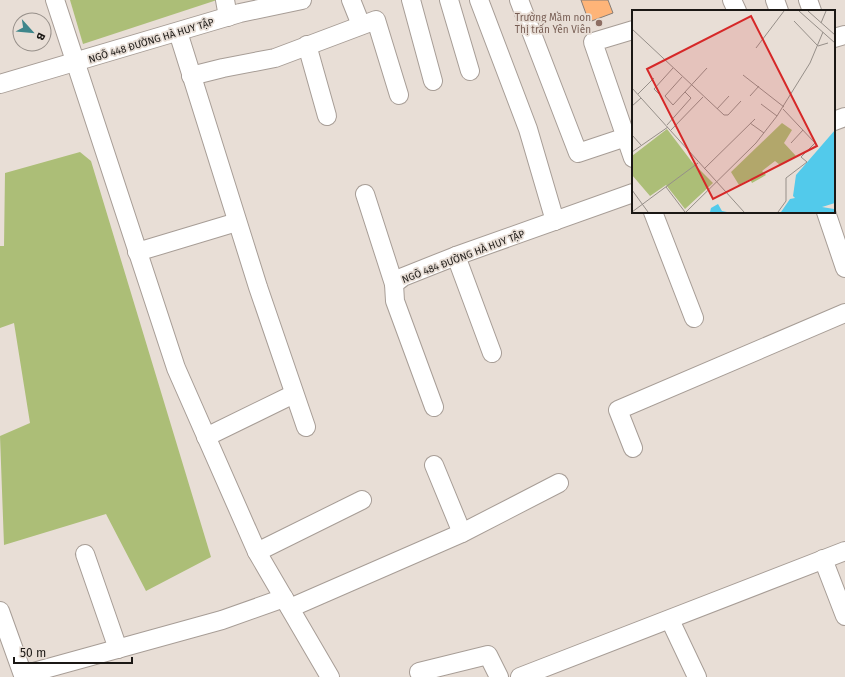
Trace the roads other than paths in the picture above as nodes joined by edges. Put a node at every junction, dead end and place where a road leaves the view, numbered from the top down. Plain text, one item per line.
1 (55, 0) edge
2 (302, 0) edge
3 (351, 0) edge
4 (411, 0) edge
5 (448, 0) edge
6 (479, 0) edge
7 (519, 0) edge
8 (732, 0) edge
9 (775, 0) edge
10 (808, 0) edge
11 (226, 8) edge
12 (737, 10) edge
13 (779, 10) edge
14 (812, 10) edge
15 (360, 26) junction
16 (632, 30) edge
17 (178, 32) junction
18 (845, 35) edge
19 (835, 38) edge
20 (307, 46) junction
21 (75, 63) junction
22 (470, 71) dead end
23 (192, 76) junction
24 (433, 81) dead end
25 (0, 84) edge
26 (399, 95) dead end
27 (327, 116) dead end
28 (845, 117) edge
29 (835, 121) edge
30 (626, 137) junction
31 (632, 155) edge
32 (632, 193) edge
33 (365, 194) dead end
34 (653, 213) edge
35 (826, 213) edge
36 (555, 221) junction
37 (238, 222) junction
38 (137, 252) junction
39 (456, 256) junction
40 (845, 268) edge
41 (394, 284) junction
42 (845, 312) edge
43 (694, 318) dead end
44 (492, 353) dead end
45 (294, 394) junction
46 (434, 407) dead end
47 (306, 427) dead end
48 (206, 437) junction
49 (633, 448) dead end
50 (434, 465) dead end
51 (559, 483) dead end
52 (362, 500) dead end
53 (462, 533) junction
54 (845, 551) edge
55 (257, 552) junction
56 (85, 554) dead end
57 (823, 559) junction
58 (287, 603) junction
59 (0, 610) edge
60 (845, 616) edge
61 (670, 620) junction
62 (118, 649) junction
63 (419, 672) dead end
64 (330, 677) edge
65 (499, 677) edge
66 (520, 677) edge
67 (697, 677) edge

1 - 21 street
2 - 11 street, NGÕ 448 ĐƯỜNG HÀ HUY TẬP
3 - 15 street
4 - 24 street
5 - 22 street
6 - 36 street
7 - 30 street
8 - 12 street
9 - 13 street
10 - 14 street
11 - 17 street, NGÕ 448 ĐƯỜNG HÀ HUY TẬP
15 - 20 street
15 - 26 street
16 - 30 street
17 - 21 street, NGÕ 448 ĐƯỜNG HÀ HUY TẬP
17 - 23 street
18 - 19 street
20 - 23 street
20 - 27 street
21 - 25 street, NGÕ 448 ĐƯỜNG HÀ HUY TẬP
21 - 38 street
23 - 37 street
28 - 29 street
30 - 31 street
32 - 36 street, NGÕ 484 ĐƯỜNG HÀ HUY TẬP
33 - 41 street
34 - 43 street
35 - 40 street
36 - 39 street, NGÕ 484 ĐƯỜNG HÀ HUY TẬP
37 - 38 street
37 - 45 street
38 - 48 street
39 - 41 street, NGÕ 484 ĐƯỜNG HÀ HUY TẬP
39 - 44 street
41 - 46 street, NGÕ 484 ĐƯỜNG HÀ HUY TẬP
42 - 49 street
45 - 47 street
45 - 48 street
48 - 55 street
50 - 53 street
51 - 53 street
52 - 55 street
53 - 58 street
54 - 57 street
55 - 58 street
56 - 62 street
57 - 60 street
57 - 61 street
58 - 62 street
58 - 64 street
59 - 62 street
61 - 66 street
61 - 67 street
63 - 65 street

